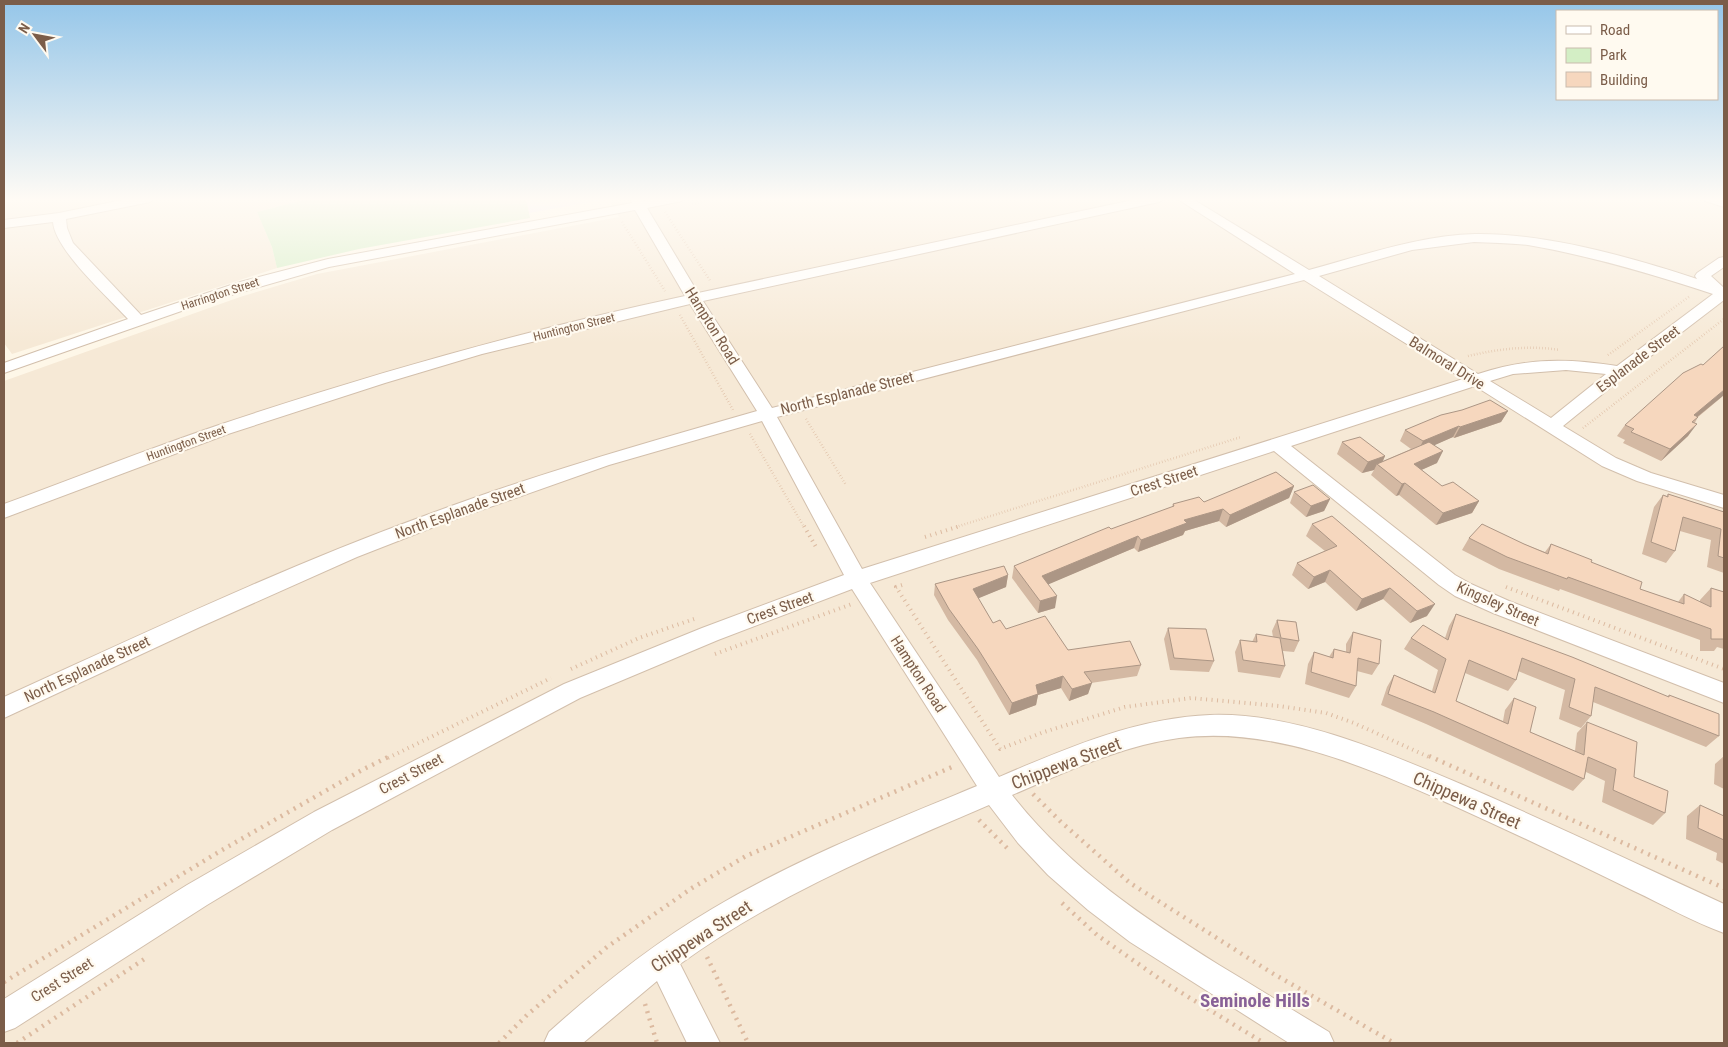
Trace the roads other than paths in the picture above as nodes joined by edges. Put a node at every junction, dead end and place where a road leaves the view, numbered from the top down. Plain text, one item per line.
1 (69, 247) edge
2 (410, 247) edge
3 (659, 247) edge
4 (942, 247) edge
5 (1261, 247) edge
6 (1412, 247) edge
7 (1556, 247) edge
8 (1724, 261) edge
9 (1307, 275) junction
10 (1724, 293) edge
11 (686, 304) junction
12 (138, 321) junction
13 (1612, 364) junction
14 (4, 368) edge
15 (1474, 380) junction
16 (767, 414) junction
17 (1552, 426) junction
18 (1278, 445) junction
19 (1724, 502) edge
20 (4, 511) edge
21 (857, 579) junction
22 (1724, 693) edge
23 (4, 708) edge
24 (994, 791) junction
25 (1724, 919) edge
26 (662, 959) junction
27 (4, 1017) edge
28 (560, 1043) edge
29 (704, 1043) edge
30 (1318, 1043) edge

1 - 12 street
2 - 12 street, Harrington Street
3 - 11 street, Hampton Road
4 - 11 street, Huntington Street
5 - 9 street, Balmoral Drive
6 - 9 street, North Esplanade Street
7 - 10 street, North Esplanade Street
8 - 10 street
9 - 15 street, Balmoral Drive
9 - 16 street, North Esplanade Street
10 - 13 street, Esplanade Street
11 - 16 street, Hampton Road
11 - 20 street, Huntington Street
12 - 14 street, Harrington Street
13 - 15 street, Crest Street
13 - 17 street, Esplanade Street
15 - 17 street, Balmoral Drive
15 - 18 street, Crest Street
16 - 21 street, Hampton Road
16 - 23 street, North Esplanade Street
17 - 19 street, Balmoral Drive
18 - 21 street, Crest Street
18 - 22 street, Kingsley Street
21 - 24 street, Hampton Road
21 - 27 street, Crest Street
24 - 25 street, Chippewa Street
24 - 26 street, Chippewa Street
24 - 30 street, Hampton Road
26 - 28 street, Chippewa Street
26 - 29 street

